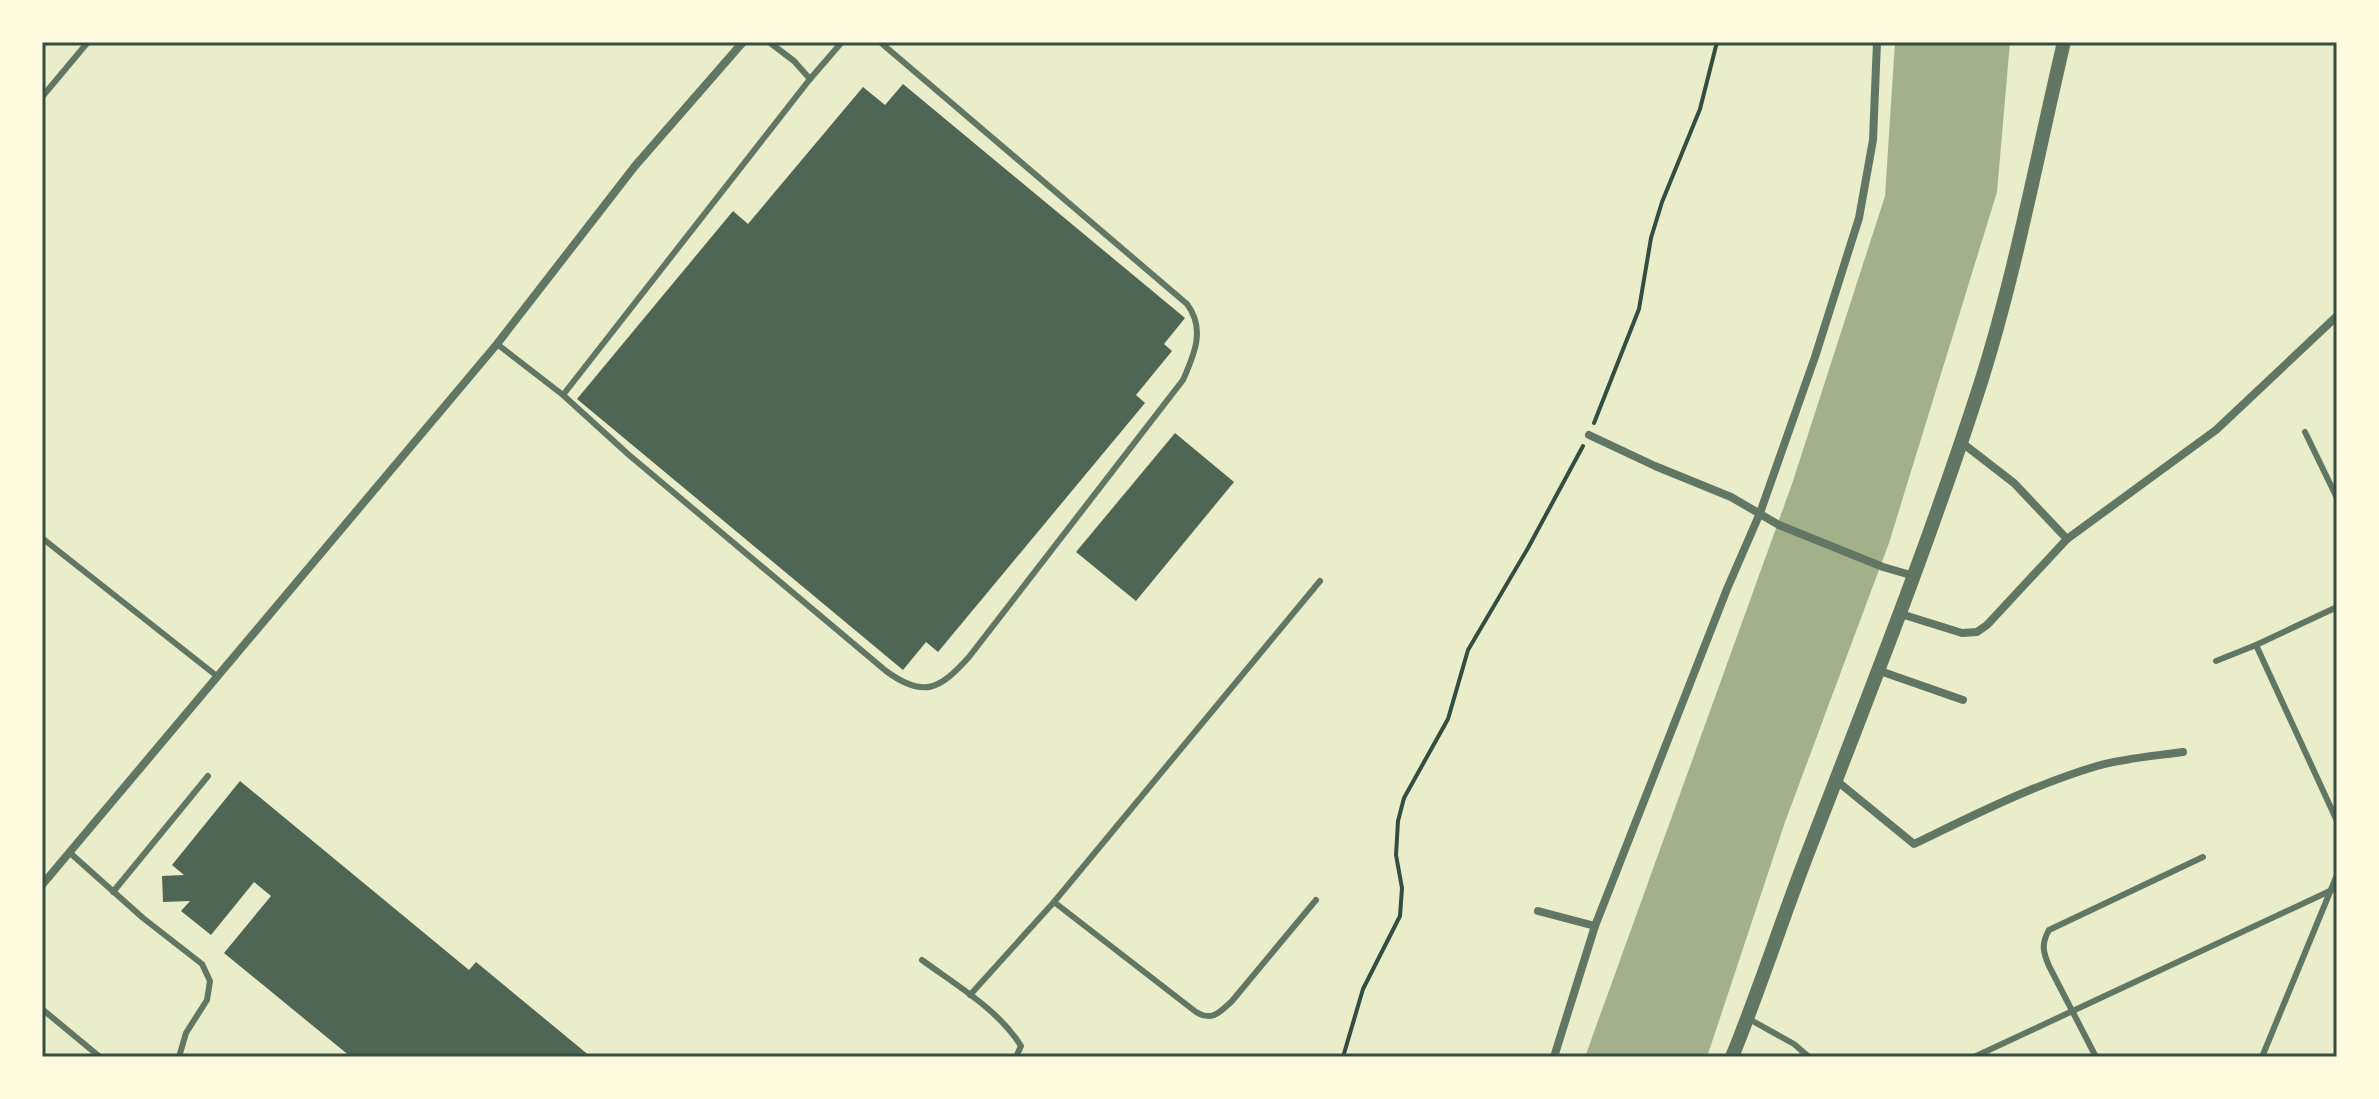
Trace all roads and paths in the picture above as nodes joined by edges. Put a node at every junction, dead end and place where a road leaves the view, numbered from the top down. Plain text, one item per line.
1 (88, 42) edge
2 (743, 42) edge
3 (769, 42) edge
4 (842, 42) edge
5 (880, 42) edge
6 (1717, 42) edge
7 (1877, 42) edge
8 (2064, 42) edge
9 (810, 79) junction
10 (42, 97) edge
11 (2337, 316) edge
12 (497, 344) junction
13 (563, 395) junction
14 (2305, 432) dead end
15 (1589, 435) junction
16 (1960, 441) junction
17 (2337, 498) edge
18 (1760, 513) junction
19 (42, 538) edge
20 (2067, 539) junction
21 (1915, 576) junction
22 (1320, 581) dead end
23 (2337, 607) edge
24 (1901, 614) junction
25 (2256, 645) junction
26 (2216, 661) dead end
27 (1880, 671) junction
28 (218, 677) junction
29 (1963, 700) dead end
30 (2183, 752) dead end
31 (208, 776) dead end
32 (1837, 781) junction
33 (2337, 821) edge
34 (69, 852) junction
35 (2203, 857) dead end
36 (2337, 875) edge
37 (42, 885) edge
38 (2332, 890) junction
39 (113, 892) junction
40 (1316, 900) dead end
41 (1054, 902) junction
42 (1538, 911) dead end
43 (1595, 926) junction
44 (922, 960) dead end
45 (970, 995) junction
46 (42, 1009) edge
47 (2071, 1011) junction
48 (1749, 1019) junction
49 (100, 1057) edge
50 (179, 1057) edge
51 (1016, 1057) edge
52 (1343, 1057) edge
53 (1554, 1057) edge
54 (1732, 1057) edge
55 (1809, 1057) edge
56 (1974, 1057) edge
57 (2096, 1057) edge
58 (2262, 1057) edge

1 - 10 lane
2 - 12 street
3 - 9 lane
4 - 9 lane
5 - 13 lane
6 - 15 path
7 - 18 street
8 - 16 street
9 - 13 lane
11 - 20 street
12 - 13 lane
12 - 28 street
14 - 17 lane
15 - 18 street
15 - 52 path
16 - 20 street
16 - 21 street
18 - 21 street
18 - 43 street
19 - 28 lane
20 - 24 street
21 - 24 street
22 - 41 lane
23 - 25 lane
24 - 27 street
25 - 26 lane
25 - 33 lane
27 - 29 street
27 - 32 street
28 - 34 street
30 - 32 street
31 - 39 lane
32 - 48 street
34 - 37 street
34 - 39 lane
35 - 47 lane
36 - 38 lane
38 - 47 lane
38 - 58 lane
39 - 50 lane
40 - 41 lane
41 - 45 lane
42 - 43 street
43 - 53 street
44 - 45 lane
45 - 51 lane
46 - 49 lane
47 - 56 lane
47 - 57 lane
48 - 54 street
48 - 55 lane

